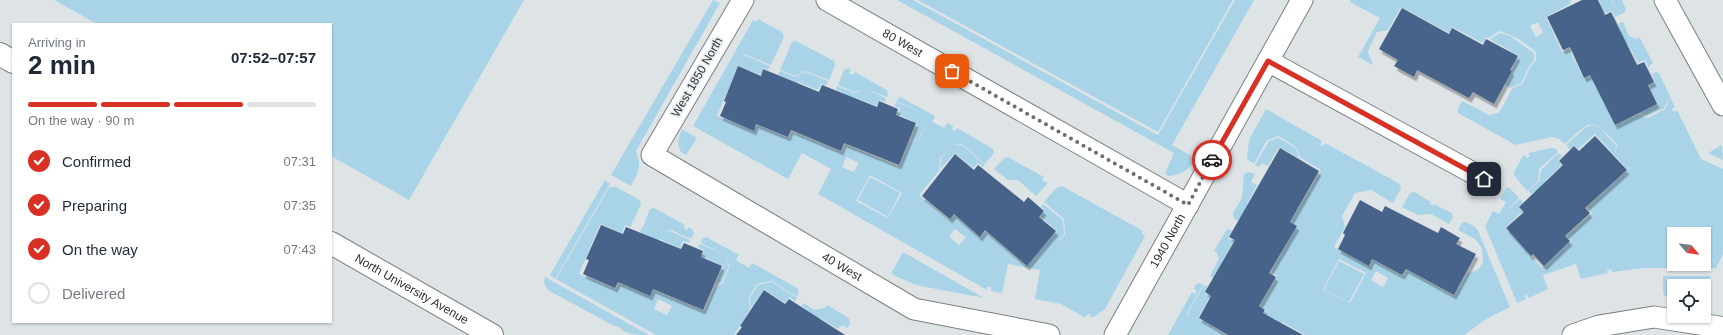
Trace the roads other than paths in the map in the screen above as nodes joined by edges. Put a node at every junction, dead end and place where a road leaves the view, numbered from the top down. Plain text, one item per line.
1 (743, 0) edge
2 (827, 0) edge
3 (1302, 0) edge
4 (1664, 0) edge
5 (0, 54) edge
6 (12, 61) edge
7 (1268, 61) junction
8 (1723, 105) edge
9 (652, 155) joint
10 (1484, 179) dead end
11 (1188, 205) junction
12 (332, 244) edge
13 (1722, 325) edge
14 (492, 335) edge
15 (1049, 335) edge
16 (1115, 335) edge
17 (1573, 335) edge

1 - 9 street, West 1850 North
2 - 11 street, 80 West
3 - 7 street, 1940 North
4 - 8 street
5 - 6 highway
7 - 10 street
7 - 11 street, 1940 North
9 - 15 street, 40 West
11 - 16 street, 1940 North
12 - 14 highway, North University Avenue
13 - 17 street

